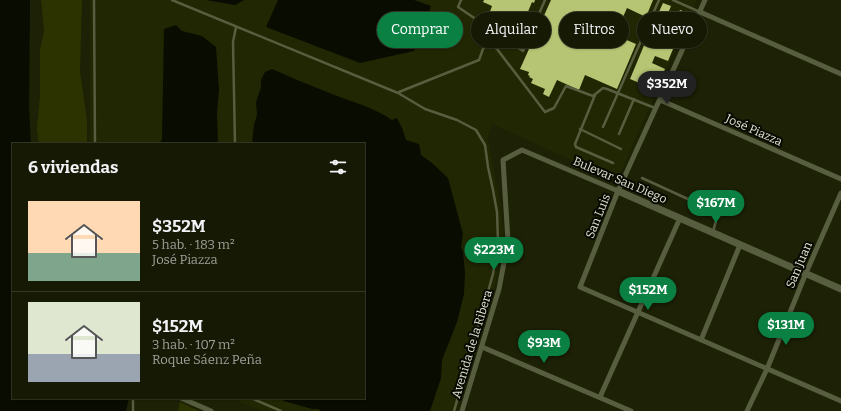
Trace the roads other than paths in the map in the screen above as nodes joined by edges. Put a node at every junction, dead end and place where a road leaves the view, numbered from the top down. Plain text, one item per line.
1 (94, 0) edge
2 (172, 0) edge
3 (461, 0) edge
4 (545, 0) edge
5 (659, 0) edge
6 (673, 0) edge
7 (705, 0) edge
8 (700, 12) joint
9 (707, 15) edge
10 (236, 27) junction
11 (684, 48) edge
12 (841, 74) edge
13 (398, 92) junction
14 (618, 93) junction
15 (595, 95) junction
16 (634, 100) junction
17 (660, 100) junction
18 (656, 109) junction
19 (603, 127) dead end
20 (580, 130) junction
21 (619, 134) dead end
22 (95, 143) edge
23 (235, 143) edge
24 (621, 149) dead end
25 (522, 150) joint
26 (613, 163) dead end
27 (642, 178) dead end
28 (841, 179) edge
29 (618, 191) junction
30 (841, 193) edge
31 (680, 218) junction
32 (712, 233) junction
33 (740, 245) junction
34 (806, 273) junction
35 (841, 289) edge
36 (638, 312) junction
37 (701, 340) junction
38 (482, 347) junction
39 (767, 369) junction
40 (600, 397) junction
41 (183, 399) edge
42 (253, 399) edge
43 (134, 400) dead end
44 (841, 401) edge
45 (133, 411) edge
46 (210, 411) edge
47 (280, 411) edge
48 (454, 411) edge
49 (462, 411) edge
50 (631, 411) edge
51 (748, 411) edge

1 - 22 lane
2 - 10 lane
3 - 4 lane
5 - 14 lane
6 - 8 lane
7 - 8 street, San Luis
9 - 12 street
10 - 13 lane
10 - 23 lane
11 - 17 street, San Luis
13 - 15 lane
13 - 48 lane
14 - 15 lane
14 - 16 lane
14 - 19 lane
15 - 20 lane
16 - 18 lane
16 - 21 lane
17 - 18 street, San Luis
17 - 28 street, José Piazza
18 - 29 street, San Luis
20 - 24 lane
20 - 26 lane
25 - 29 street, Bulevar San Diego
25 - 38 street, Avenida de la Ribera
27 - 32 lane
29 - 31 street, Bulevar San Diego
29 - 36 street, San Luis
30 - 34 street, San Juan
31 - 32 street, Bulevar San Diego
31 - 36 street
32 - 33 street, Bulevar San Diego
33 - 34 street, Bulevar San Diego
33 - 37 street
34 - 35 street, Bulevar San Diego
34 - 39 street, San Juan
36 - 37 street
36 - 40 street
37 - 39 street
38 - 40 street
38 - 49 street, Avenida de la Ribera
39 - 44 street
39 - 51 street, San Juan
40 - 50 street
41 - 46 street
42 - 47 lane
43 - 45 lane

